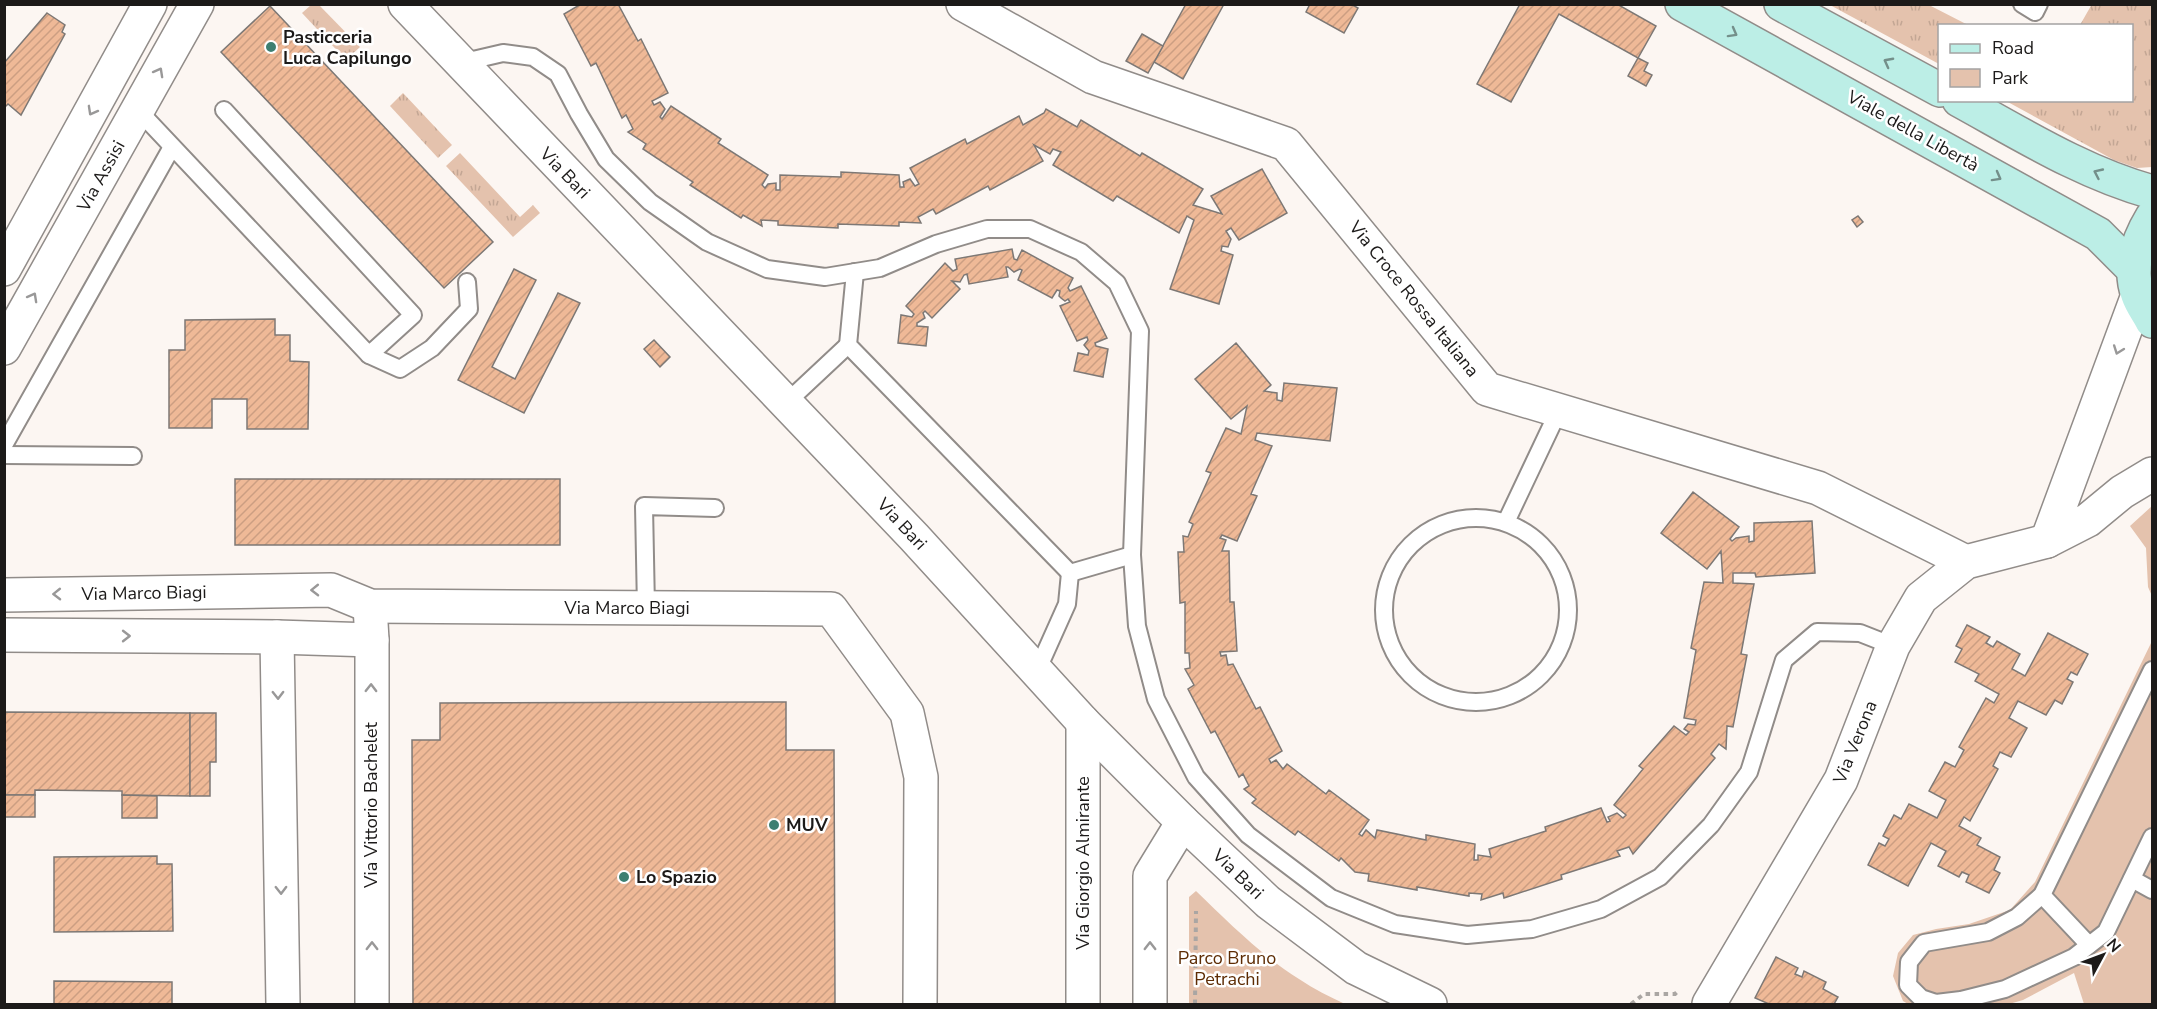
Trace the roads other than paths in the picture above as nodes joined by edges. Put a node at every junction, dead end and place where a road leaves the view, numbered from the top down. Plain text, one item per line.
1 (150, 4) edge
2 (197, 4) edge
3 (405, 4) edge
4 (963, 4) edge
5 (1682, 4) edge
6 (1781, 4) edge
7 (2022, 4) edge
8 (2039, 4) edge
9 (460, 63) junction
10 (1938, 89) edge
11 (1963, 102) edge
12 (138, 110) junction
13 (224, 110) dead end
14 (172, 147) junction
15 (2152, 192) edge
16 (2152, 217) edge
17 (4, 269) edge
18 (855, 272) junction
19 (467, 282) dead end
20 (2142, 295) edge
21 (848, 345) junction
22 (4, 348) edge
23 (369, 356) junction
24 (786, 403) junction
25 (1559, 410) junction
26 (4, 445) edge
27 (2152, 454) edge
28 (4, 455) edge
29 (133, 456) dead end
30 (2152, 474) edge
31 (2122, 492) junction
32 (715, 507) dead end
33 (1506, 522) junction
34 (2047, 540) junction
35 (1132, 555) junction
36 (1966, 562) junction
37 (1070, 573) junction
38 (4, 595) edge
39 (370, 606) junction
40 (646, 608) junction
41 (4, 635) edge
42 (277, 637) junction
43 (372, 640) junction
44 (1893, 646) junction
45 (2152, 670) edge
46 (1037, 671) junction
47 (1083, 722) junction
48 (1183, 822) junction
49 (2152, 837) edge
50 (2132, 879) junction
51 (2152, 890) edge
52 (2042, 896) junction
53 (2089, 945) junction
54 (283, 1005) edge
55 (372, 1005) edge
56 (921, 1005) edge
57 (1083, 1005) edge
58 (1150, 1005) edge
59 (1430, 1005) edge
60 (1710, 1005) edge

1 -> 17 street
12 -> 2 street, Via Assisi
3 - 9 street, Via Bari
4 - 25 street, Via Croce Rossa Italiana
5 -> 20 main road, Viale della Libertà
10 -> 6 main road
7 - 8 lane
9 - 18 lane
9 - 24 street, Via Bari
15 -> 11 main road
12 - 14 lane
22 -> 12 street, Via Assisi
13 - 23 lane
14 - 23 lane
14 - 26 lane
16 - 20 main road
18 - 21 lane
18 - 35 lane
19 - 23 lane
20 -> 34 street
21 - 24 lane
21 - 37 lane
24 - 46 street, Via Bari
25 - 33 lane
25 - 36 street, Via Croce Rossa Italiana
27 - 31 street, Via Verona
28 - 29 lane
30 - 31 street, Via Verona
31 - 34 street, Via Verona
32 - 40 lane
33 - 33 lane
34 - 36 street, Via Verona
35 - 37 lane
35 - 44 lane
36 - 44 street, Via Verona
37 - 46 lane
39 -> 38 street, Via Marco Biagi
39 - 40 street, Via Marco Biagi
39 - 43 street, Via Vittorio Bachelet
40 - 56 street, Via Marco Biagi
41 -> 42 street
42 - 43 street
42 -> 54 street
55 -> 43 street, Via Vittorio Bachelet
44 - 60 street, Via Verona
45 - 52 lane
46 - 47 street, Via Bari
47 - 48 street, Via Bari
47 - 57 street, Via Giorgio Almirante
58 -> 48 street
48 - 59 street, Via Bari
49 - 50 lane
50 - 51 lane
50 - 53 lane
52 - 53 lane
52 - 53 lane

